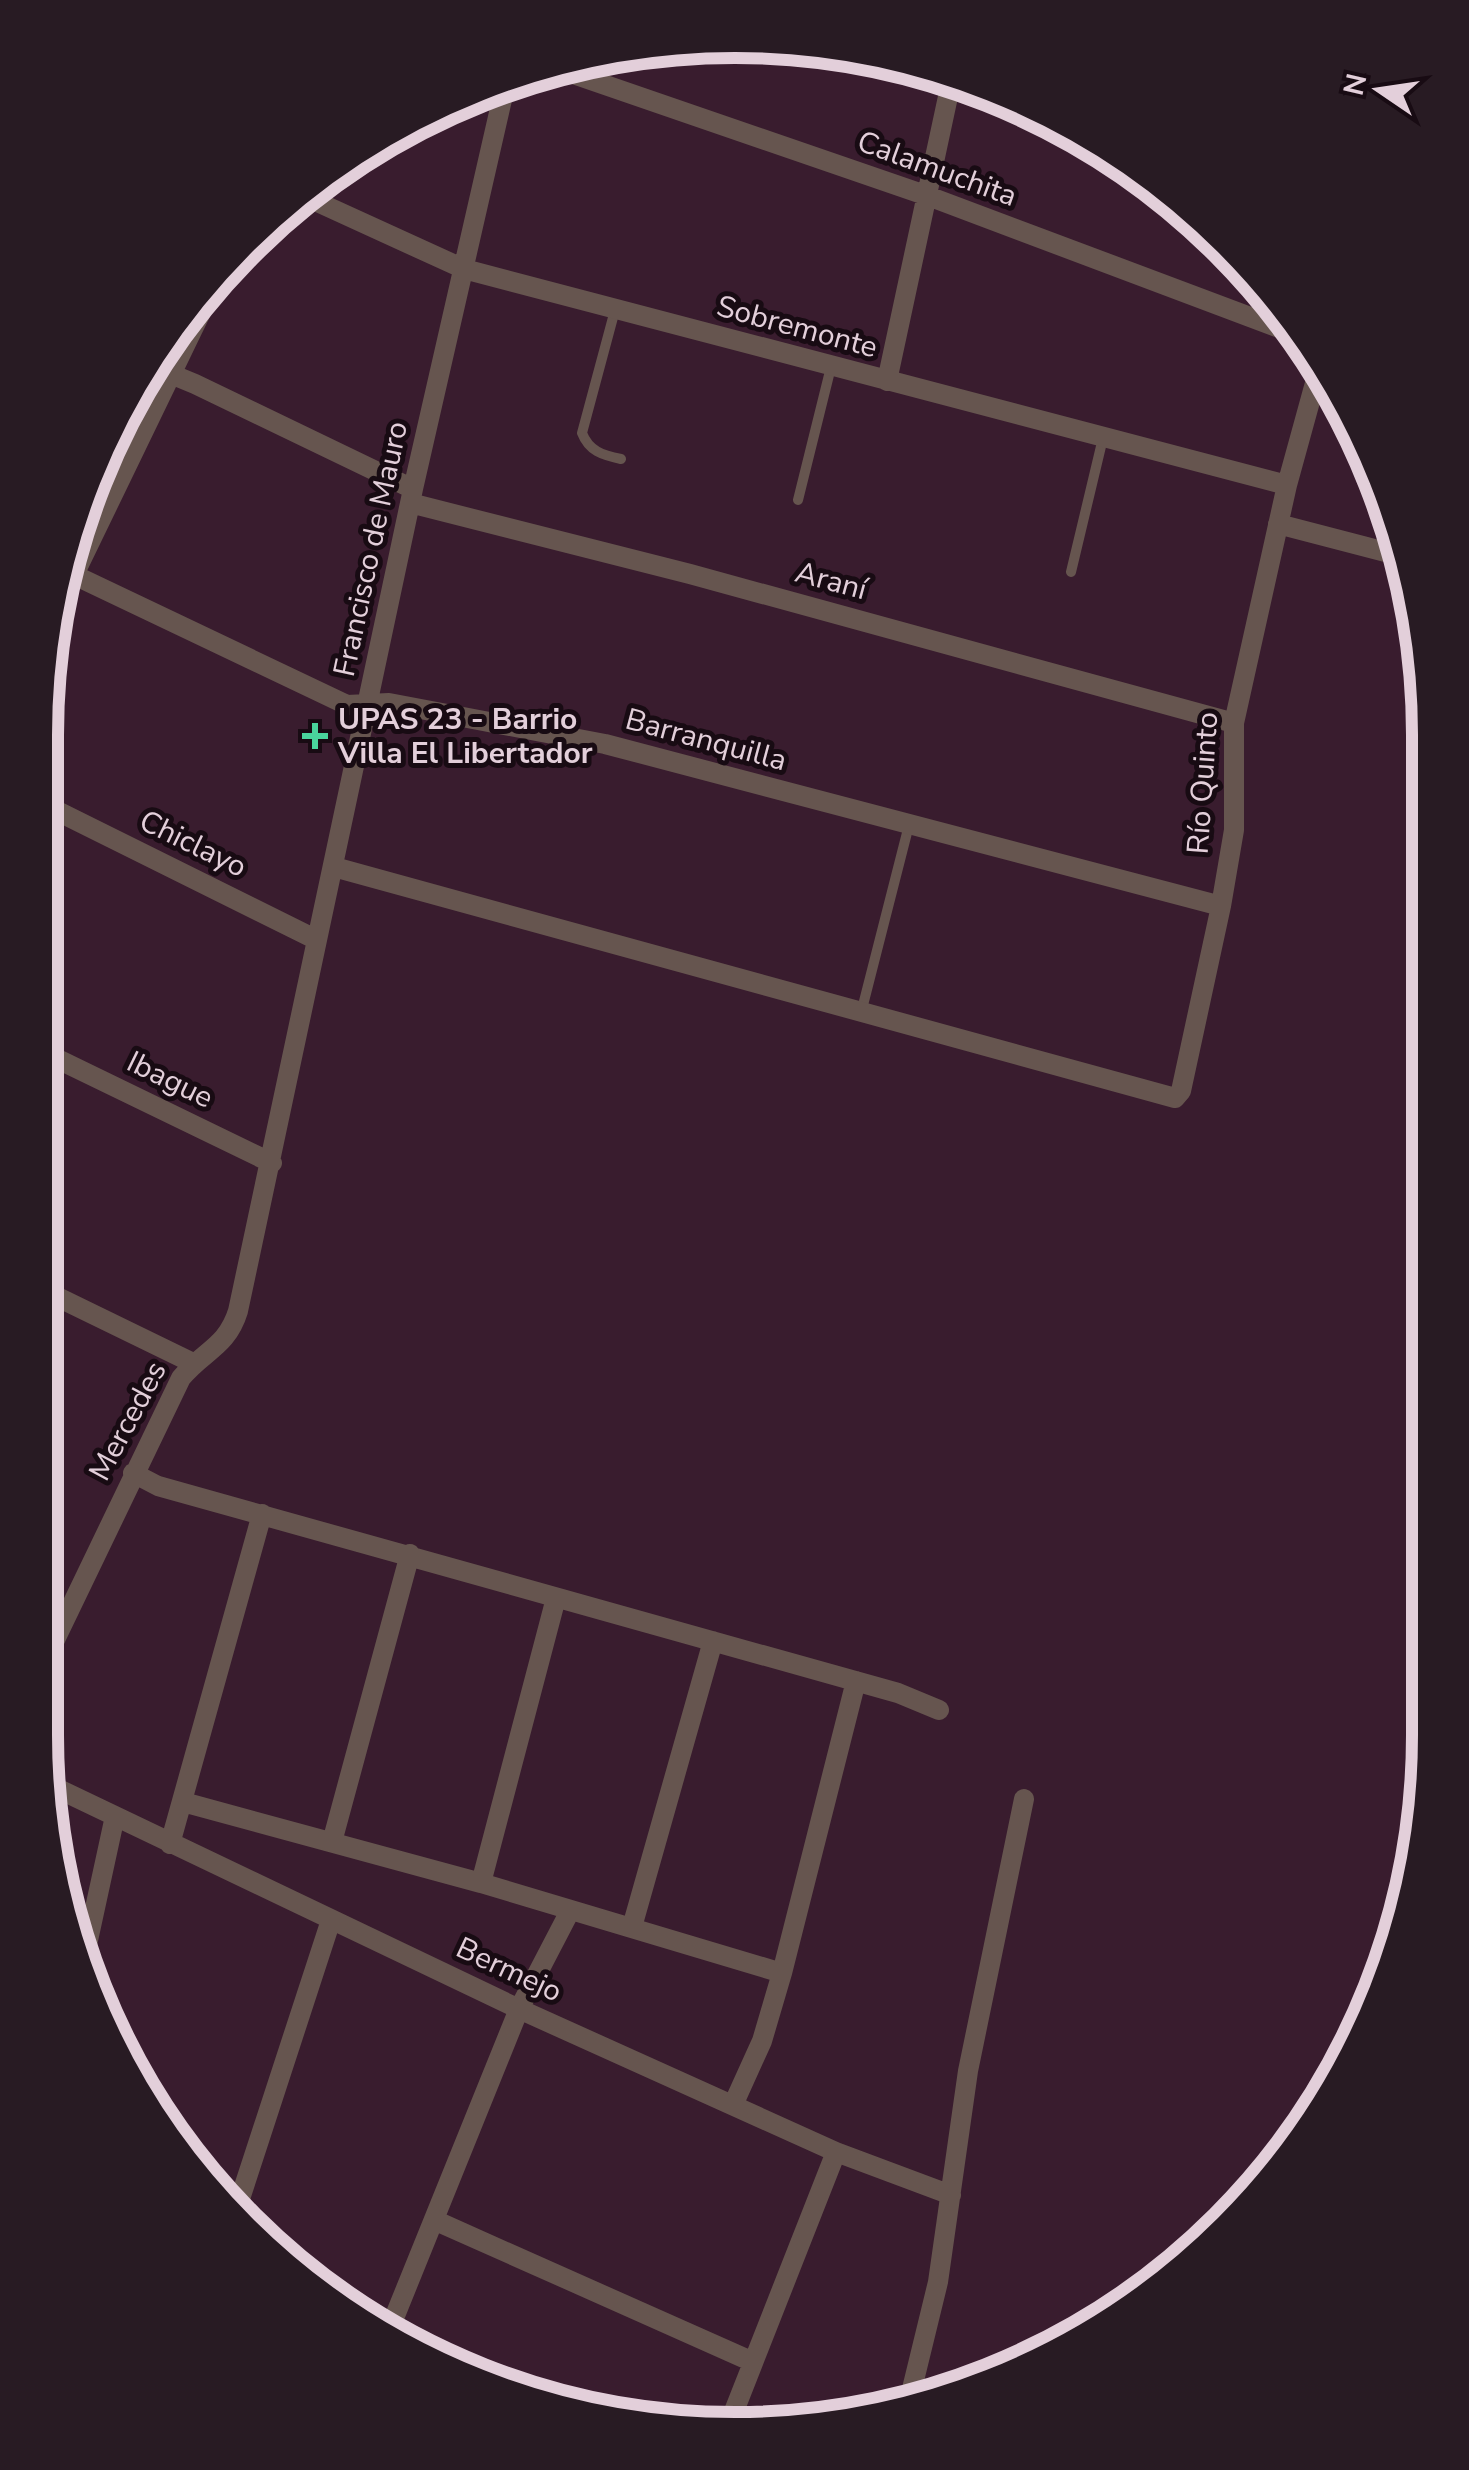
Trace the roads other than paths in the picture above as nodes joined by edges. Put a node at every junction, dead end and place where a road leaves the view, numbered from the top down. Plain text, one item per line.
1 (578, 77) edge
2 (949, 92) edge
3 (502, 99) edge
4 (928, 196) junction
5 (317, 202) edge
6 (464, 269) junction
7 (615, 310) junction
8 (196, 323) edge
9 (1274, 325) edge
10 (831, 367) junction
11 (164, 371) edge
12 (172, 374) junction
13 (887, 381) junction
14 (1314, 385) edge
15 (1103, 438) junction
16 (620, 459) dead end
17 (1287, 485) junction
18 (412, 496) junction
19 (798, 500) dead end
20 (1278, 524) junction
21 (1386, 552) edge
22 (80, 562) edge
23 (1071, 572) dead end
24 (77, 576) edge
25 (368, 705) junction
26 (1234, 723) junction
27 (58, 811) edge
28 (909, 825) junction
29 (334, 867) junction
30 (1222, 906) junction
31 (317, 940) junction
32 (860, 1014) junction
33 (58, 1059) edge
34 (272, 1163) junction
35 (58, 1297) edge
36 (193, 1363) junction
37 (133, 1473) junction
38 (262, 1514) junction
39 (410, 1554) junction
40 (556, 1598) junction
41 (58, 1633) edge
42 (713, 1641) junction
43 (856, 1681) junction
44 (938, 1710) dead end
45 (60, 1790) edge
46 (1024, 1799) dead end
47 (183, 1802) junction
48 (115, 1816) junction
49 (332, 1842) junction
50 (170, 1844) junction
51 (481, 1884) junction
52 (570, 1911) junction
53 (331, 1920) junction
54 (632, 1927) junction
55 (89, 1938) edge
56 (782, 1973) junction
57 (518, 2009) junction
58 (733, 2105) junction
59 (836, 2152) junction
60 (951, 2195) junction
61 (240, 2197) edge
62 (434, 2220) junction
63 (393, 2320) edge
64 (754, 2362) junction
65 (912, 2388) edge
66 (734, 2412) edge

1 - 4 street, Calamuchita
2 - 4 street
3 - 6 street, Francisco de Mauro
4 - 9 street, Calamuchita
4 - 13 street
5 - 6 street, Sobremonte
6 - 7 street, Sobremonte
6 - 18 street, Francisco de Mauro
7 - 10 street, Sobremonte
7 - 16 lane
8 - 12 street
10 - 13 street, Sobremonte
10 - 19 lane
11 - 12 street, Araní
12 - 18 street, Araní
12 - 22 street
13 - 15 street, Sobremonte
14 - 17 street, Río Quinto
15 - 17 street, Sobremonte
15 - 23 lane
17 - 20 street, Río Quinto
18 - 25 street, Francisco de Mauro
18 - 26 street, Araní
20 - 21 street
20 - 26 street, Río Quinto
24 - 25 street, Barranquilla
25 - 28 street, Barranquilla
25 - 29 street, Francisco de Mauro
26 - 30 street, Río Quinto
27 - 31 street, Chiclayo
28 - 30 street, Barranquilla
28 - 32 lane
29 - 31 street, Francisco de Mauro
29 - 32 street
30 - 32 street, Río Quinto
31 - 34 street, Francisco de Mauro
33 - 34 street, Ibague
34 - 36 street, Francisco de Mauro
35 - 36 street
36 - 37 street, Mercedes
37 - 38 street
37 - 41 street, Mercedes
38 - 39 street
38 - 47 street
39 - 40 street
39 - 49 street
40 - 42 street
40 - 51 street
42 - 43 street
42 - 54 street
43 - 44 street
43 - 56 street
45 - 48 street, Bermejo
46 - 60 street
47 - 49 street
47 - 50 street
48 - 50 street, Bermejo
48 - 55 street
49 - 51 street
50 - 53 street, Bermejo
51 - 52 street
52 - 54 street
52 - 57 street
53 - 57 street, Bermejo
53 - 61 street
54 - 56 street
56 - 58 street
57 - 58 street, Bermejo
57 - 62 street
58 - 59 street, Bermejo
59 - 60 street, Bermejo
59 - 64 street
60 - 65 street
62 - 63 street
62 - 64 street
64 - 66 street

